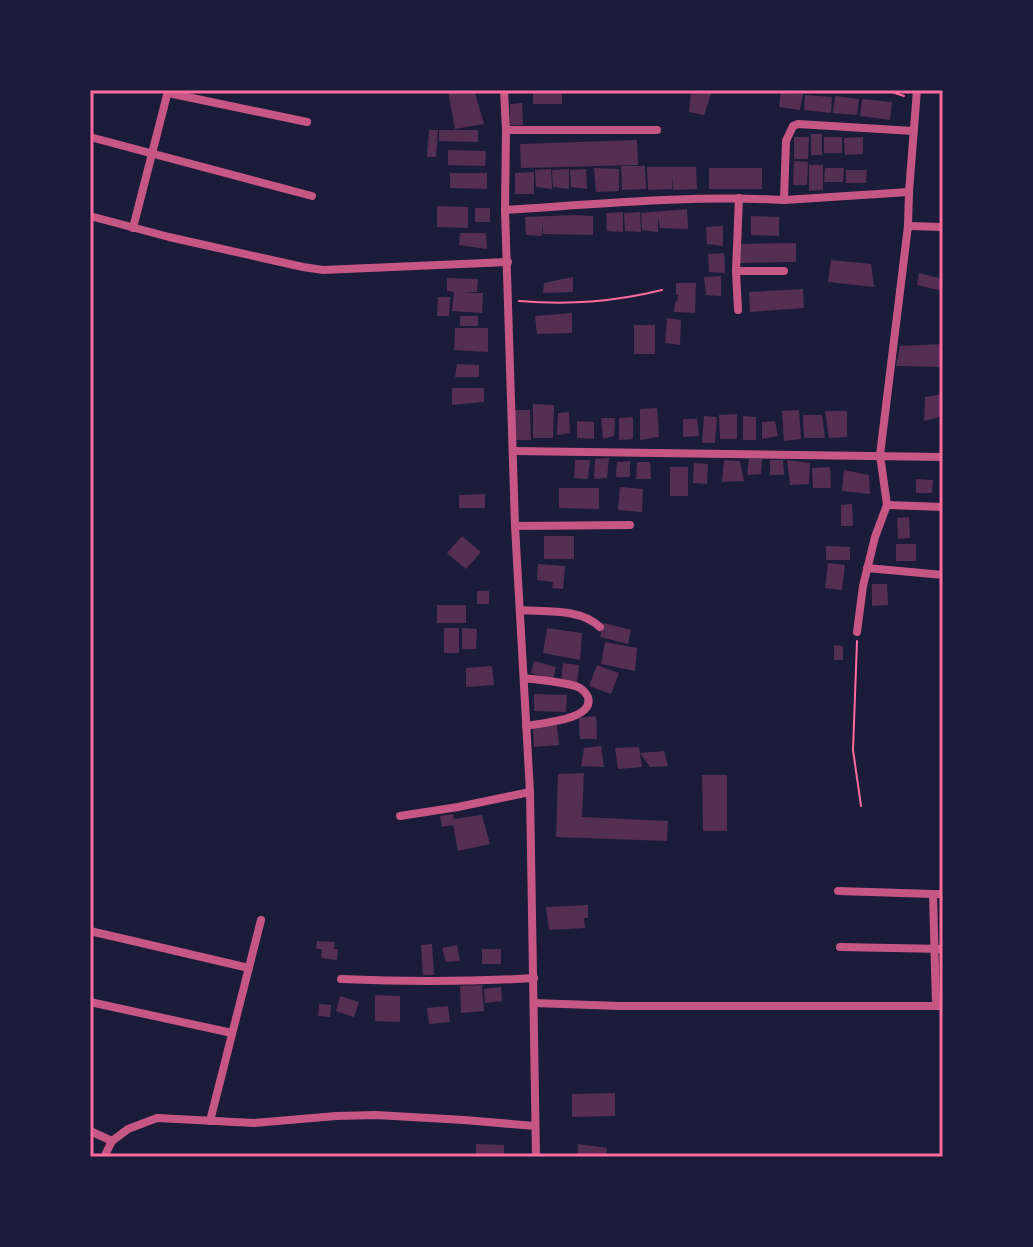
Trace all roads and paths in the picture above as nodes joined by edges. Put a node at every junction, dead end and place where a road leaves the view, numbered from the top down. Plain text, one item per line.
1 (504, 90) edge
2 (886, 90) edge
3 (917, 90) edge
4 (168, 92) edge
5 (917, 101) junction
6 (307, 122) dead end
7 (506, 130) junction
8 (657, 130) dead end
9 (913, 131) junction
10 (90, 137) edge
11 (152, 154) junction
12 (909, 192) junction
13 (312, 196) dead end
14 (739, 198) junction
15 (784, 200) junction
16 (505, 210) junction
17 (90, 216) edge
18 (908, 226) junction
19 (943, 227) edge
20 (133, 228) junction
21 (508, 262) junction
22 (736, 271) junction
23 (784, 271) dead end
24 (662, 290) dead end
25 (509, 300) junction
26 (738, 310) dead end
27 (514, 451) junction
28 (880, 455) junction
29 (943, 457) edge
30 (887, 505) junction
31 (943, 507) edge
32 (630, 525) dead end
33 (515, 526) junction
34 (867, 568) junction
35 (943, 575) edge
36 (520, 610) junction
37 (600, 627) dead end
38 (857, 632) joint
39 (524, 678) junction
40 (526, 726) junction
41 (530, 792) junction
42 (861, 806) dead end
43 (400, 816) dead end
44 (838, 891) dead end
45 (938, 894) edge
46 (261, 920) dead end
47 (90, 931) edge
48 (840, 947) dead end
49 (939, 949) edge
50 (249, 968) junction
51 (534, 978) junction
52 (341, 979) dead end
53 (90, 1002) edge
54 (534, 1003) junction
55 (939, 1006) edge
56 (232, 1033) junction
57 (210, 1121) junction
58 (535, 1126) junction
59 (90, 1131) edge
60 (112, 1141) junction
61 (104, 1157) edge
62 (536, 1157) edge

1 - 7 street
2 - 5 path
3 - 5 street
4 - 6 street
4 - 11 street
5 - 9 street
7 - 8 street
7 - 16 street
9 - 12 street
9 - 15 street
10 - 11 street
11 - 13 street
11 - 20 street
12 - 15 street
12 - 18 street
14 - 15 street
14 - 16 street
14 - 22 street
16 - 21 street
17 - 20 street
18 - 19 street
18 - 28 street
20 - 21 street
21 - 25 street
22 - 23 street
22 - 26 street
24 - 25 path
25 - 27 street
27 - 28 street
27 - 33 street
28 - 29 street
28 - 30 street
30 - 31 street
30 - 34 street
32 - 33 street
33 - 36 street
34 - 35 street
34 - 38 street
36 - 37 street
36 - 39 street
38 - 42 path
39 - 40 street
39 - 40 street
40 - 41 street
41 - 43 street
41 - 51 street
44 - 45 street
45 - 49 street
46 - 50 street
47 - 50 street
48 - 49 street
49 - 55 street
50 - 56 street
51 - 52 street
51 - 54 street
53 - 56 street
54 - 55 street
54 - 58 street
56 - 57 street
57 - 58 street
57 - 60 street
58 - 62 street
59 - 60 street
60 - 61 street

